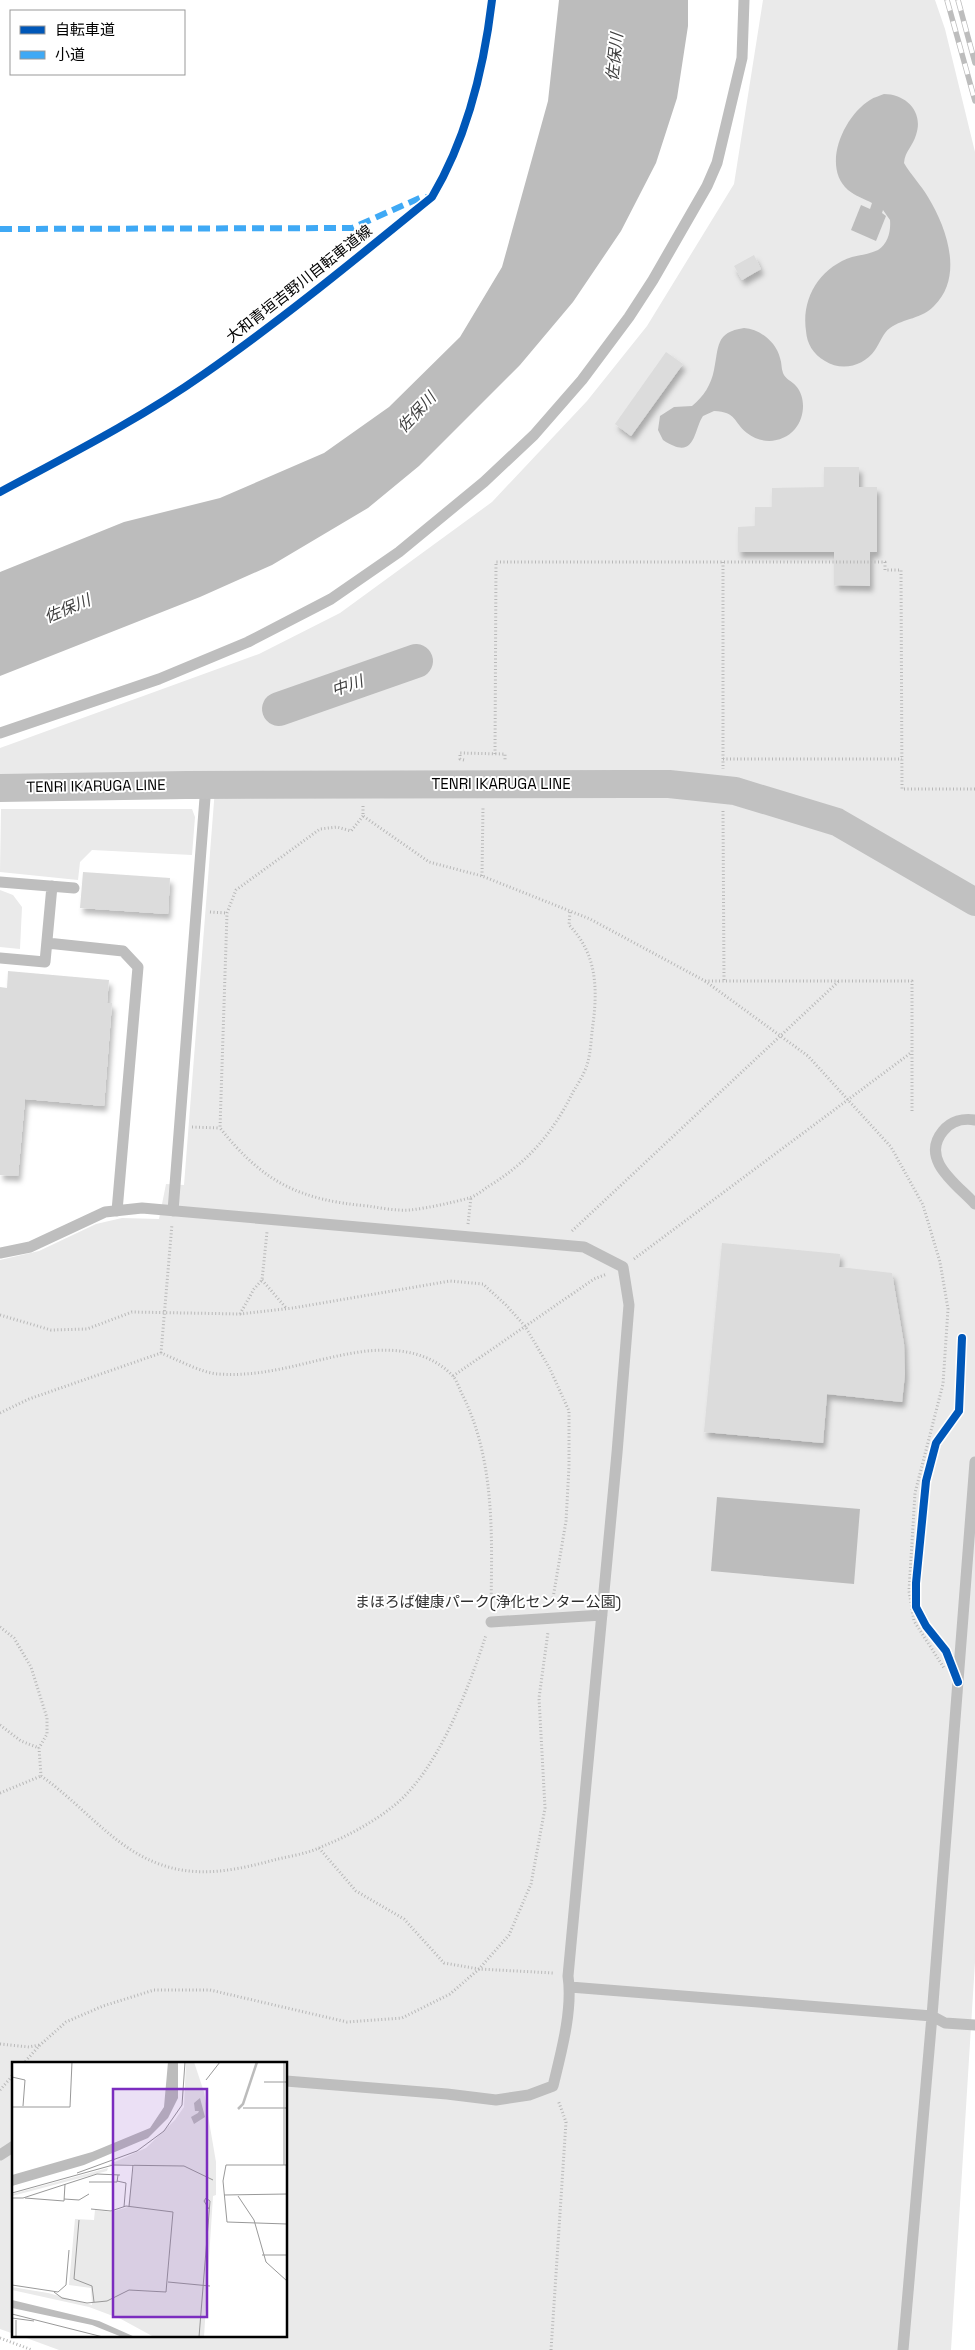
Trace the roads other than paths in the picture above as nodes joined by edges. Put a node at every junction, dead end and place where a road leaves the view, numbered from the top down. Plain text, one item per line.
1 (744, 0) edge
2 (0, 734) edge
3 (206, 784) junction
4 (0, 788) edge
5 (0, 882) edge
6 (52, 886) junction
7 (74, 888) dead end
8 (975, 902) edge
9 (47, 943) junction
10 (0, 958) edge
11 (975, 1120) edge
12 (975, 1204) edge
13 (117, 1210) junction
14 (173, 1211) junction
15 (0, 1253) edge
16 (975, 1462) edge
17 (602, 1614) junction
18 (491, 1622) road end
19 (569, 1981) junction
20 (932, 2016) junction
21 (975, 2025) edge
22 (288, 2081) edge
23 (12, 2147) edge
24 (0, 2154) edge
25 (902, 2350) edge

1 - 2 lane
3 - 4 main road, TENRI IKARUGA LINE
3 - 8 main road, TENRI IKARUGA LINE
3 - 14 lane
5 - 6 lane
6 - 7 lane
6 - 9 lane
9 - 10 lane
9 - 13 lane
11 - 12 lane
13 - 14 lane
13 - 15 lane
14 - 17 lane
16 - 20 lane
17 - 18 lane
17 - 19 lane
19 - 20 lane
19 - 22 lane
20 - 21 lane
20 - 25 lane
23 - 24 lane

